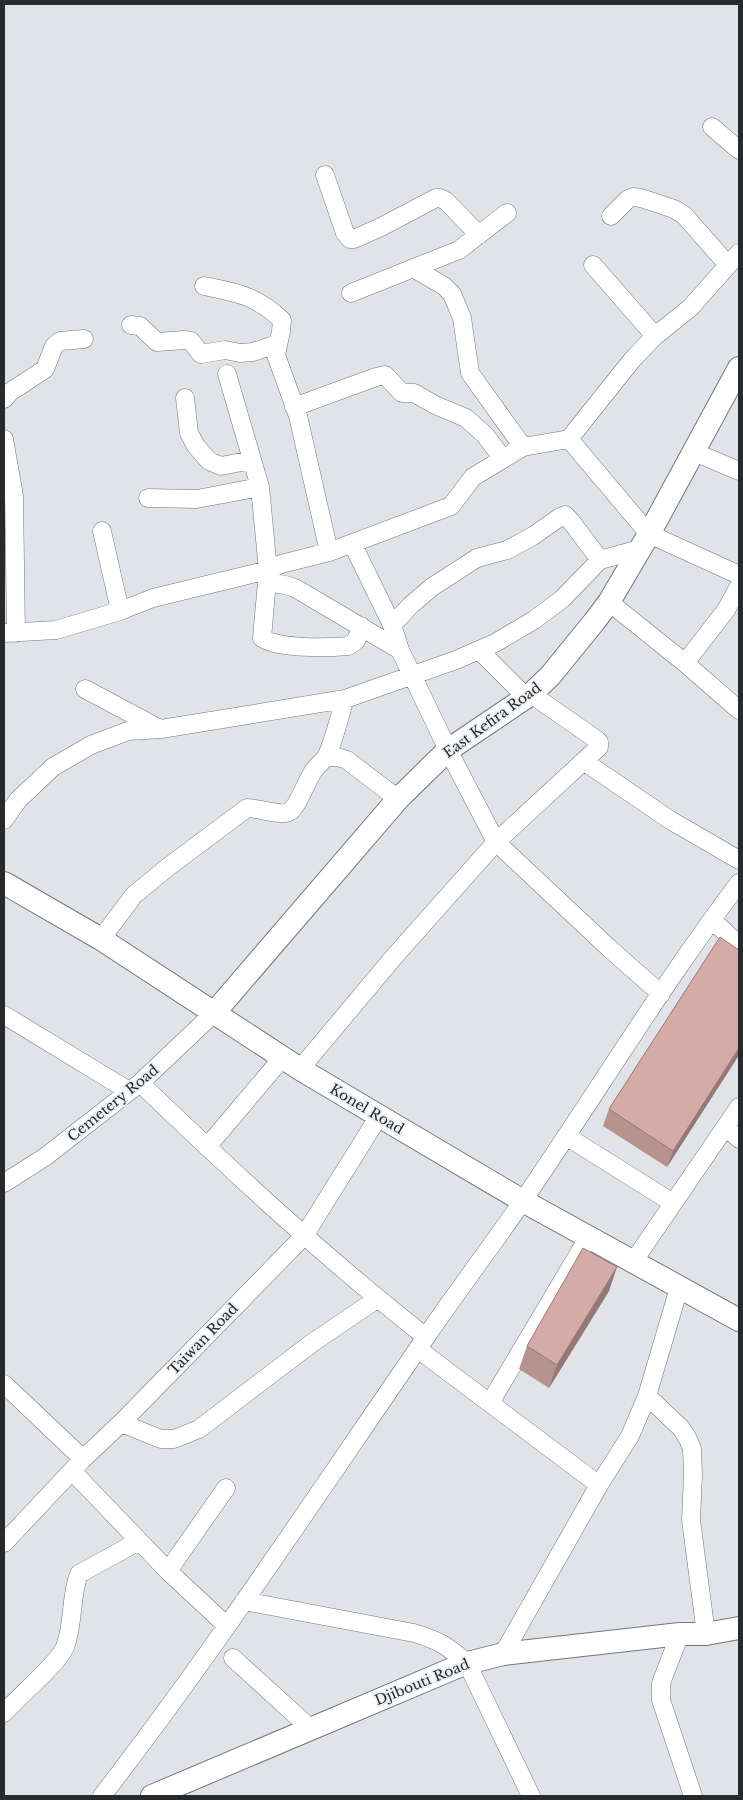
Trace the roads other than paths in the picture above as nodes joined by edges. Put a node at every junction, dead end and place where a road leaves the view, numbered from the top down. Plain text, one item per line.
1 (712, 127) dead end
2 (739, 150) edge
3 (325, 175) dead end
4 (508, 213) dead end
5 (611, 216) dead end
6 (479, 235) junction
7 (734, 259) edge
8 (593, 265) dead end
9 (414, 268) junction
10 (204, 286) dead end
11 (351, 293) dead end
12 (131, 325) dead end
13 (656, 336) junction
14 (84, 339) dead end
15 (277, 344) junction
16 (739, 368) edge
17 (227, 374) dead end
18 (185, 398) dead end
19 (4, 399) edge
20 (294, 407) junction
21 (4, 439) edge
22 (569, 439) junction
23 (523, 447) junction
24 (694, 452) junction
25 (503, 459) junction
26 (252, 460) junction
27 (739, 471) edge
28 (260, 487) junction
29 (148, 498) dead end
30 (102, 531) dead end
31 (645, 542) junction
32 (352, 543) junction
33 (329, 552) junction
34 (600, 560) junction
35 (739, 575) edge
36 (268, 578) junction
37 (739, 586) edge
38 (609, 602) junction
39 (120, 610) junction
40 (392, 625) junction
41 (361, 626) junction
42 (10, 633) edge
43 (400, 650) junction
44 (480, 650) junction
45 (685, 663) junction
46 (412, 675) junction
47 (85, 689) dead end
48 (529, 695) junction
49 (345, 699) junction
50 (739, 710) edge
51 (161, 729) junction
52 (448, 750) junction
53 (326, 757) junction
54 (584, 762) junction
55 (398, 799) junction
56 (4, 820) edge
57 (496, 842) junction
58 (739, 860) edge
59 (4, 883) edge
60 (739, 883) edge
61 (712, 920) junction
62 (101, 939) junction
63 (739, 945) edge
64 (661, 994) junction
65 (214, 1013) junction
66 (4, 1015) edge
67 (292, 1063) junction
68 (135, 1087) junction
69 (739, 1107) edge
70 (379, 1116) junction
71 (726, 1127) junction
72 (566, 1136) junction
73 (739, 1139) edge
74 (207, 1147) junction
75 (4, 1183) edge
76 (522, 1201) junction
77 (673, 1203) junction
78 (304, 1236) junction
79 (588, 1238) junction
80 (633, 1262) junction
81 (679, 1288) junction
82 (377, 1299) junction
83 (739, 1320) edge
84 (422, 1343) junction
85 (4, 1384) edge
86 (648, 1396) junction
87 (490, 1403) junction
88 (121, 1423) junction
89 (77, 1465) junction
90 (598, 1485) junction
91 (226, 1488) dead end
92 (139, 1540) junction
93 (4, 1543) edge
94 (168, 1571) junction
95 (244, 1601) junction
96 (227, 1626) junction
97 (739, 1628) edge
98 (680, 1634) junction
99 (706, 1634) junction
100 (503, 1654) junction
101 (233, 1658) dead end
102 (467, 1663) junction
103 (4, 1713) edge
104 (311, 1729) junction
105 (102, 1796) edge
106 (152, 1796) edge
107 (531, 1796) edge
108 (693, 1796) edge

1 - 2 street
3 - 6 street
4 - 6 street
5 - 7 street
6 - 9 street
7 - 13 street
8 - 13 street
9 - 11 street
9 - 23 street
10 - 15 street
12 - 15 street
13 - 22 street
14 - 19 street
15 - 20 street
16 - 24 main road, East Kefira Road
17 - 26 street
18 - 26 street
20 - 25 street
20 - 33 street
21 - 42 street
22 - 23 street
22 - 31 street
23 - 25 street
24 - 27 street
24 - 31 main road, East Kefira Road
25 - 32 street
26 - 28 street
28 - 29 street
28 - 36 street
30 - 39 street
31 - 34 street
31 - 35 street
31 - 38 main road, East Kefira Road
32 - 33 street
32 - 40 street
33 - 36 street
34 - 40 street
34 - 44 street
36 - 39 street
36 - 41 street
36 - 41 street
37 - 45 street
38 - 45 street
38 - 48 main road, East Kefira Road
39 - 42 street
40 - 43 street
41 - 43 street
43 - 46 street
44 - 46 street
44 - 48 street
45 - 50 street
46 - 49 street
46 - 52 street
47 - 51 street
48 - 52 main road, East Kefira Road
48 - 54 street
49 - 51 street
49 - 53 street
51 - 56 street
52 - 55 main road, East Kefira Road
52 - 57 street
53 - 55 street
53 - 62 street
54 - 57 street
54 - 58 street
55 - 65 main road, East Kefira Road
57 - 64 street
57 - 67 street
59 - 62 main road, Konel Road
60 - 61 street
61 - 63 street
61 - 64 street
62 - 65 main road, Konel Road
64 - 72 street
65 - 67 main road, Konel Road
65 - 68 street, Cemetery Road
66 - 68 street
67 - 70 main road, Konel Road
67 - 74 street
68 - 74 street
68 - 75 street, Cemetery Road
69 - 71 street
70 - 76 main road, Konel Road
70 - 78 street, Taiwan Road
71 - 73 street
71 - 77 street
72 - 76 street
72 - 77 street
74 - 78 street
76 - 79 main road, Konel Road
76 - 84 street
77 - 80 street
78 - 82 street
78 - 88 street, Taiwan Road
79 - 80 main road, Konel Road
79 - 87 street
80 - 81 main road, Konel Road
81 - 83 main road, Konel Road
81 - 86 street
82 - 84 street
82 - 88 street
84 - 87 street
84 - 95 street
85 - 89 street
86 - 90 street
86 - 99 street
87 - 90 street
88 - 89 street, Taiwan Road
89 - 92 street
89 - 93 street, Taiwan Road
90 - 100 street
91 - 94 street
92 - 94 street
92 - 103 street
94 - 96 street
95 - 96 street
95 - 102 street
96 - 105 street
97 - 99 main road, Djibouti Road
98 - 99 main road, Djibouti Road
98 - 100 main road, Djibouti Road
98 - 108 street
100 - 102 main road, Djibouti Road
101 - 104 street
102 - 104 main road, Djibouti Road
102 - 107 street
104 - 106 main road, Djibouti Road

